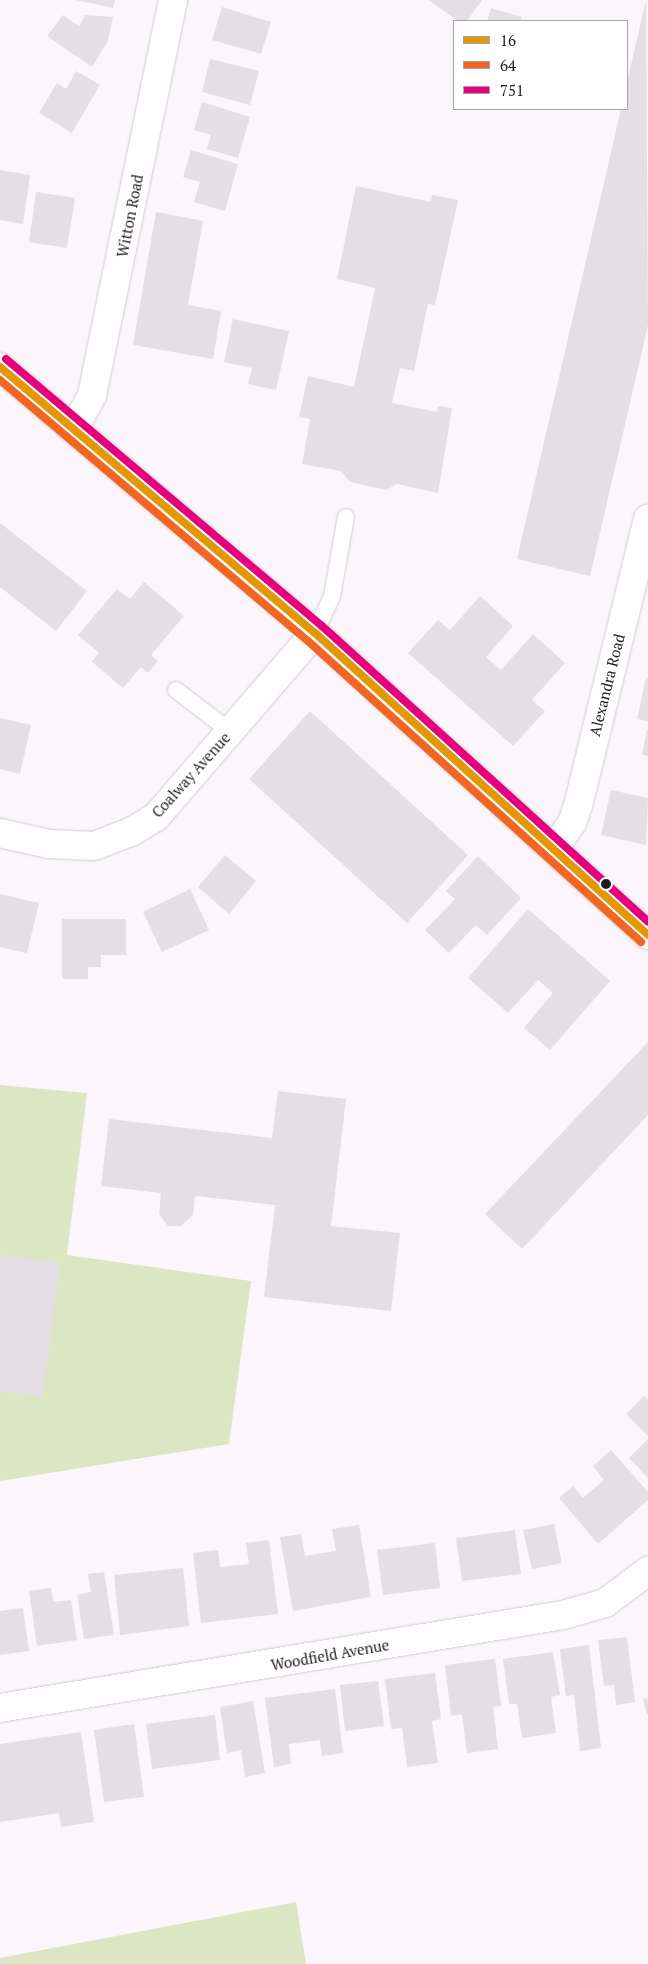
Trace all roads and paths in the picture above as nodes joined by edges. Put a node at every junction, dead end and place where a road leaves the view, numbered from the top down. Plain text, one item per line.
1 (173, 0) edge
2 (0, 367) edge
3 (74, 428) junction
4 (346, 517) dead end
5 (648, 518) edge
6 (315, 634) junction
7 (176, 690) dead end
8 (231, 732) junction
9 (0, 833) edge
10 (555, 848) junction
11 (648, 935) edge
12 (648, 1571) edge
13 (0, 1708) edge

1 - 3 main road, Witton Road
2 - 3 main road
3 - 6 main road
4 - 6 lane
5 - 10 main road, Alexandra Road
6 - 8 main road, Coalway Avenue
6 - 10 main road
7 - 8 lane
8 - 9 main road, Coalway Avenue
10 - 11 main road
12 - 13 main road, Woodfield Avenue

